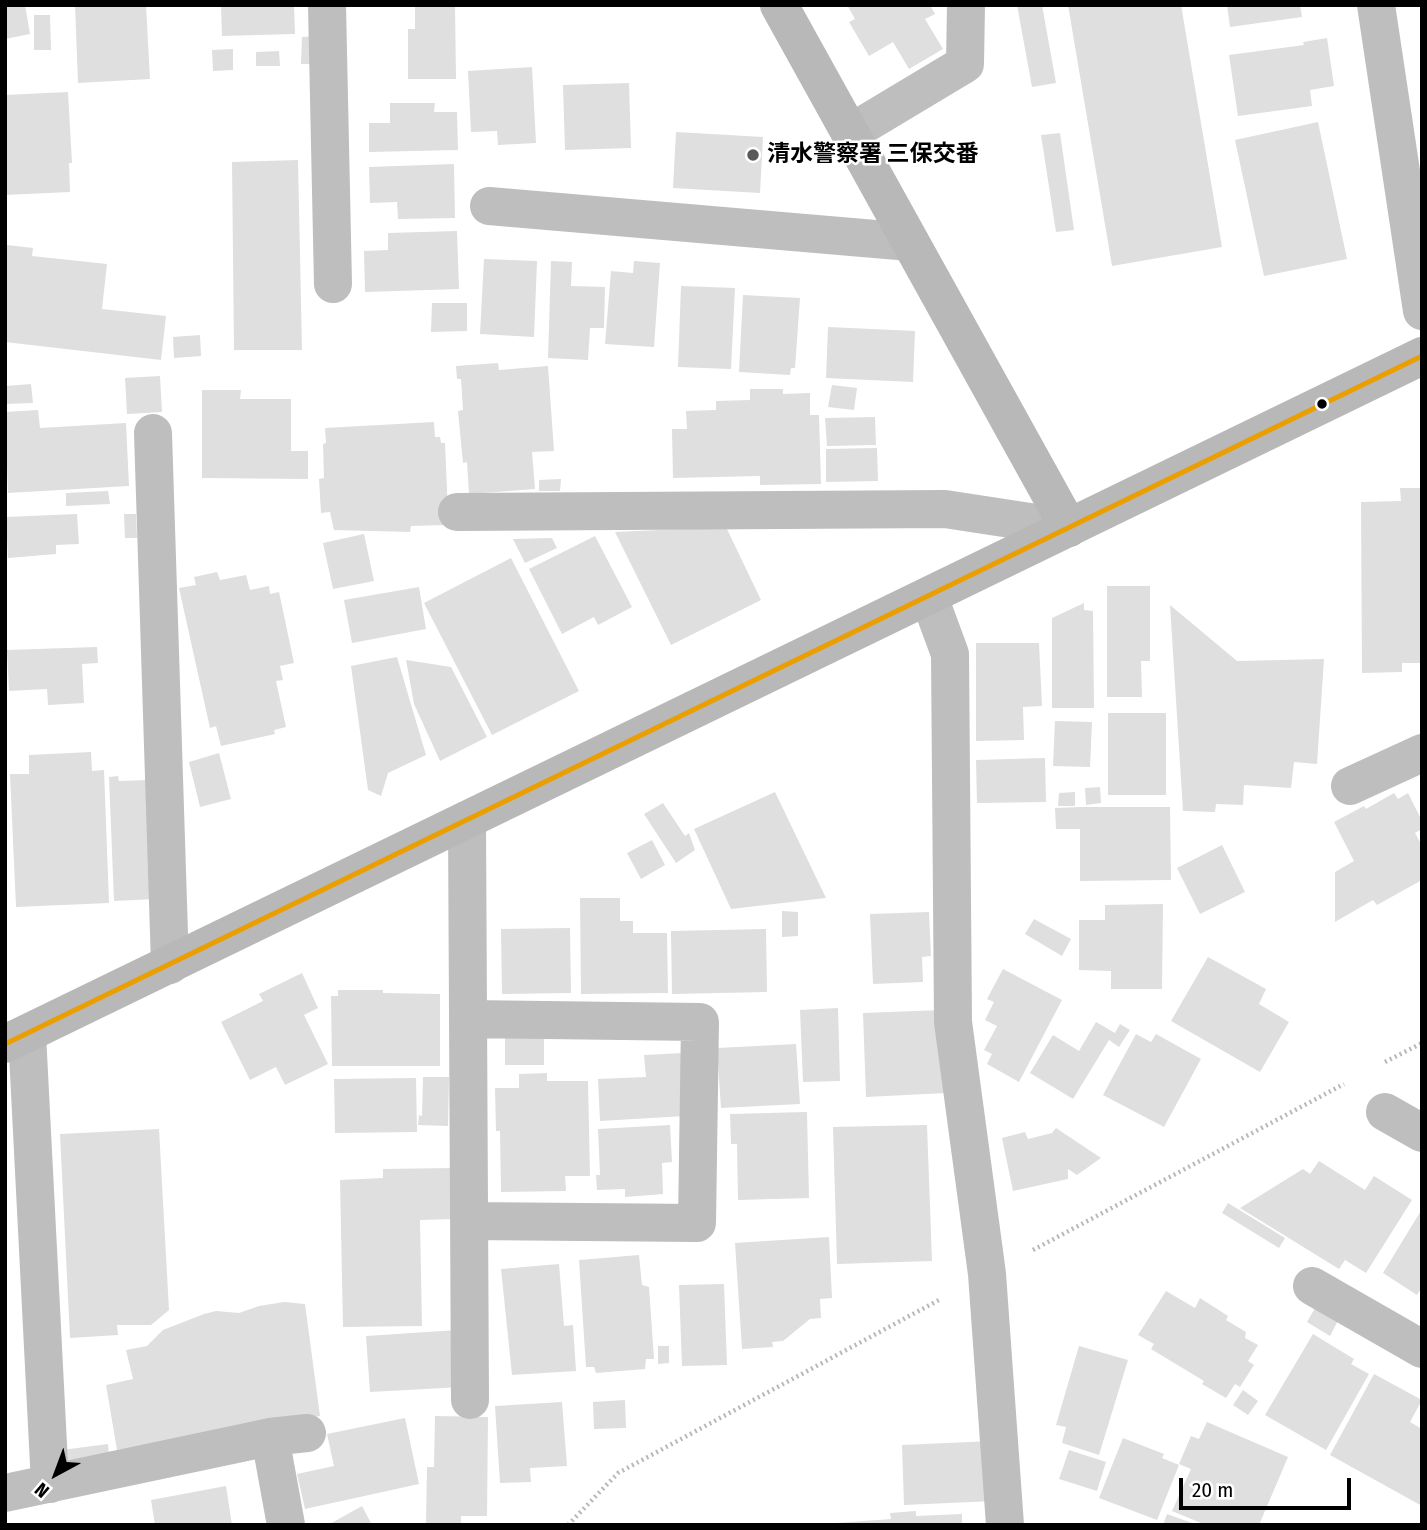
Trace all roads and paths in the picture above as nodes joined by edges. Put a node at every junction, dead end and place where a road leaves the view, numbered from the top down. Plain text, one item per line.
1 (327, 5) edge
2 (779, 5) edge
3 (966, 5) edge
4 (1376, 5) edge
5 (850, 133) junction
6 (489, 206) dead end
7 (910, 242) junction
8 (333, 284) dead end
9 (1422, 311) edge
10 (1422, 356) edge
11 (153, 433) dead end
12 (457, 512) dead end
13 (1069, 528) junction
14 (929, 597) junction
15 (1422, 753) edge
16 (1350, 786) dead end
17 (467, 820) junction
18 (170, 965) junction
19 (468, 1020) junction
20 (16, 1039) edge
21 (1385, 1112) dead end
22 (1422, 1133) edge
23 (469, 1221) junction
24 (1311, 1286) dead end
25 (1422, 1349) edge
26 (470, 1400) dead end
27 (50, 1483) junction
28 (5, 1493) edge
29 (286, 1525) edge
30 (1005, 1525) edge

1 - 8 street
2 - 5 main road
3 - 5 street
4 - 9 street
5 - 7 main road
6 - 7 street
7 - 13 main road
10 - 13 main road
11 - 18 street
12 - 13 street
13 - 14 main road
14 - 17 main road
14 - 30 street
15 - 16 street
17 - 18 main road
17 - 19 street
18 - 20 main road
19 - 23 street
19 - 23 street
20 - 27 street
21 - 22 street
23 - 26 street
24 - 25 street
27 - 28 street
27 - 29 street

